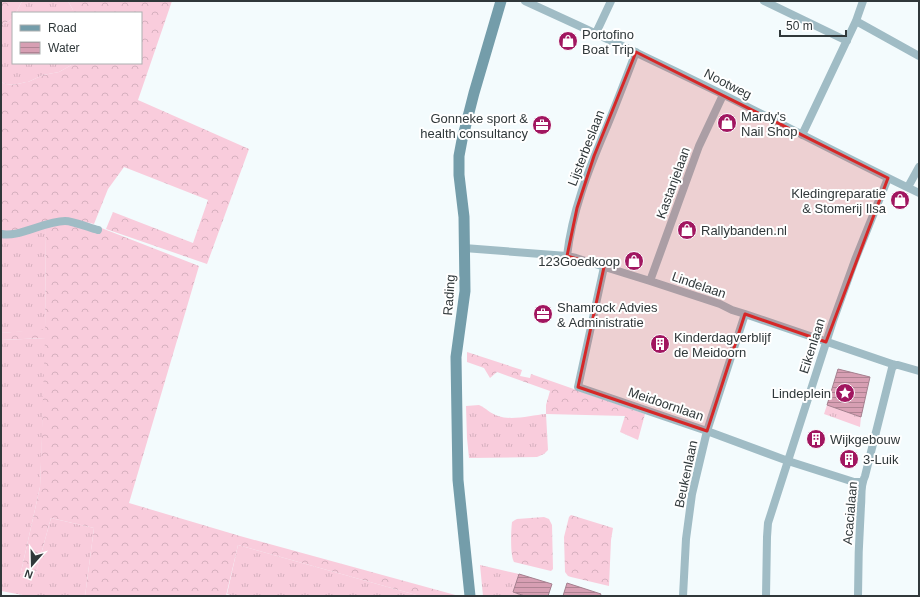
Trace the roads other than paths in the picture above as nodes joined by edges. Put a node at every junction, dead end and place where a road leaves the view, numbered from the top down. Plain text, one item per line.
1 (501, 1) edge
2 (525, 1) edge
3 (610, 1) edge
4 (764, 1) edge
5 (863, 1) edge
6 (856, 21) junction
7 (596, 33) junction
8 (846, 41) junction
9 (636, 52) junction
10 (919, 56) edge
11 (723, 95) junction
12 (802, 135) junction
13 (919, 167) edge
14 (888, 178) junction
15 (908, 188) junction
16 (919, 193) edge
17 (98, 230) dead end
18 (1, 234) edge
19 (464, 248) junction
20 (567, 256) junction
21 (604, 267) junction
22 (650, 281) junction
23 (745, 314) junction
24 (826, 342) junction
25 (895, 365) junction
26 (919, 371) edge
27 (707, 431) junction
28 (788, 461) junction
29 (862, 482) junction
30 (470, 596) edge
31 (683, 596) edge
32 (766, 596) edge
33 (858, 596) edge

1 - 19 main road, Rading
2 - 7 street, Nootweg
3 - 7 street
4 - 8 street
5 - 6 street
6 - 8 street
6 - 10 street
7 - 9 street, Nootweg
8 - 12 street
9 - 11 street, Nootweg
9 - 20 street, Lijsterbeslaan
11 - 12 street, Nootweg
11 - 22 street, Kastanjelaan
12 - 14 street, Nootweg
13 - 15 street
14 - 15 street, Nootweg
14 - 24 street, Eikenlaan
15 - 16 street, Nootweg
17 - 18 street
19 - 20 street, Lindelaan
19 - 30 main road, Rading
20 - 21 street, Lindelaan
21 - 22 street, Lindelaan
21 - 27 street, Meidoornlaan
22 - 23 street, Lindelaan
23 - 24 street, Lindelaan
23 - 27 street, Beukenlaan
24 - 25 street, Lindelaan
24 - 28 street, Eikenlaan
25 - 26 street, Lindelaan
25 - 29 street, Acacialaan
27 - 28 street, Meidoornlaan
27 - 31 street, Beukenlaan
28 - 29 street, Meidoornlaan
28 - 32 street, Eikenlaan
29 - 33 street, Acacialaan

